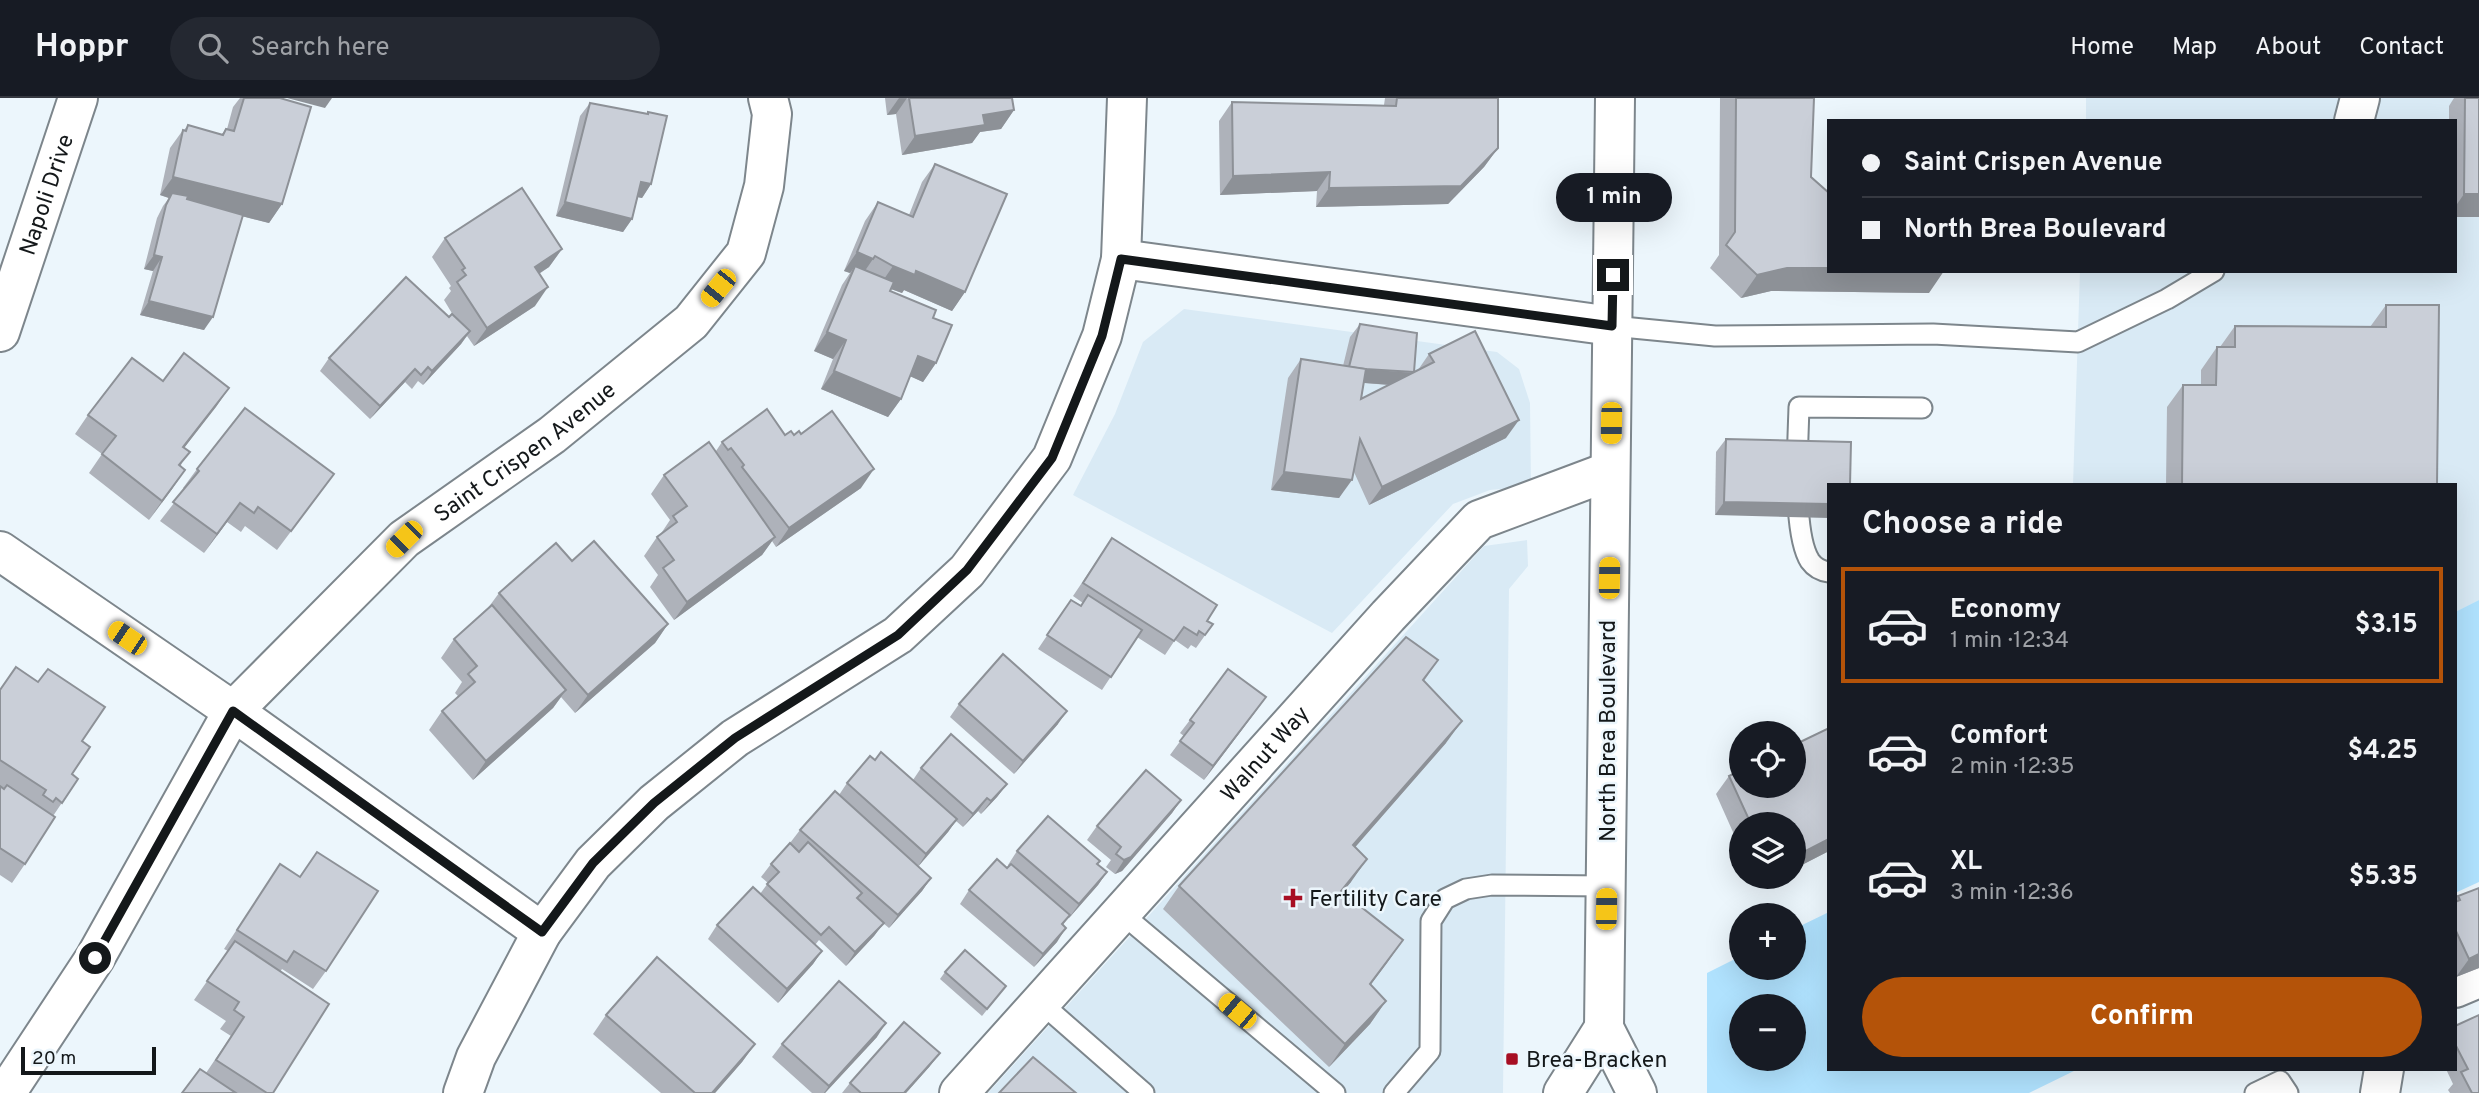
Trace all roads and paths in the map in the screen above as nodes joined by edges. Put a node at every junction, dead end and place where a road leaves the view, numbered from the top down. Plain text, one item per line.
1 (78, 98) edge
2 (768, 98) edge
3 (1126, 98) edge
4 (1615, 98) edge
5 (2360, 98) edge
6 (2355, 119) edge
7 (1121, 259) junction
8 (2211, 273) edge
9 (1612, 326) junction
10 (0, 332) edge
11 (1922, 408) dead end
12 (1610, 471) junction
13 (0, 551) edge
14 (1827, 571) edge
15 (233, 711) junction
16 (1606, 886) junction
17 (1120, 912) junction
18 (542, 932) junction
19 (2479, 978) edge
20 (2457, 987) edge
21 (1040, 1002) junction
22 (1604, 1028) junction
23 (2384, 1071) edge
24 (6, 1093) edge
25 (463, 1093) edge
26 (959, 1093) edge
27 (1144, 1093) edge
28 (1335, 1093) edge
29 (1394, 1093) edge
30 (1563, 1093) edge
31 (1637, 1093) edge
32 (2255, 1093) edge
33 (2288, 1093) edge
34 (2380, 1093) edge

1 - 10 street, Napoli Drive
2 - 15 street, Saint Crispen Avenue
3 - 7 street
4 - 9 street, North Brea Boulevard
5 - 6 street
7 - 9 street
7 - 18 street
8 - 9 lane
9 - 12 street, North Brea Boulevard
11 - 14 lane
12 - 16 street, North Brea Boulevard
12 - 17 street, Walnut Way
13 - 15 street
15 - 18 street
15 - 24 street, Saint Crispen Avenue
16 - 22 street, North Brea Boulevard
16 - 29 lane
17 - 21 street, Walnut Way
17 - 28 lane
18 - 25 street
19 - 20 street
21 - 26 street, Walnut Way
21 - 27 lane
22 - 30 street
22 - 31 street, North Brea Boulevard
23 - 34 street
32 - 33 lane

